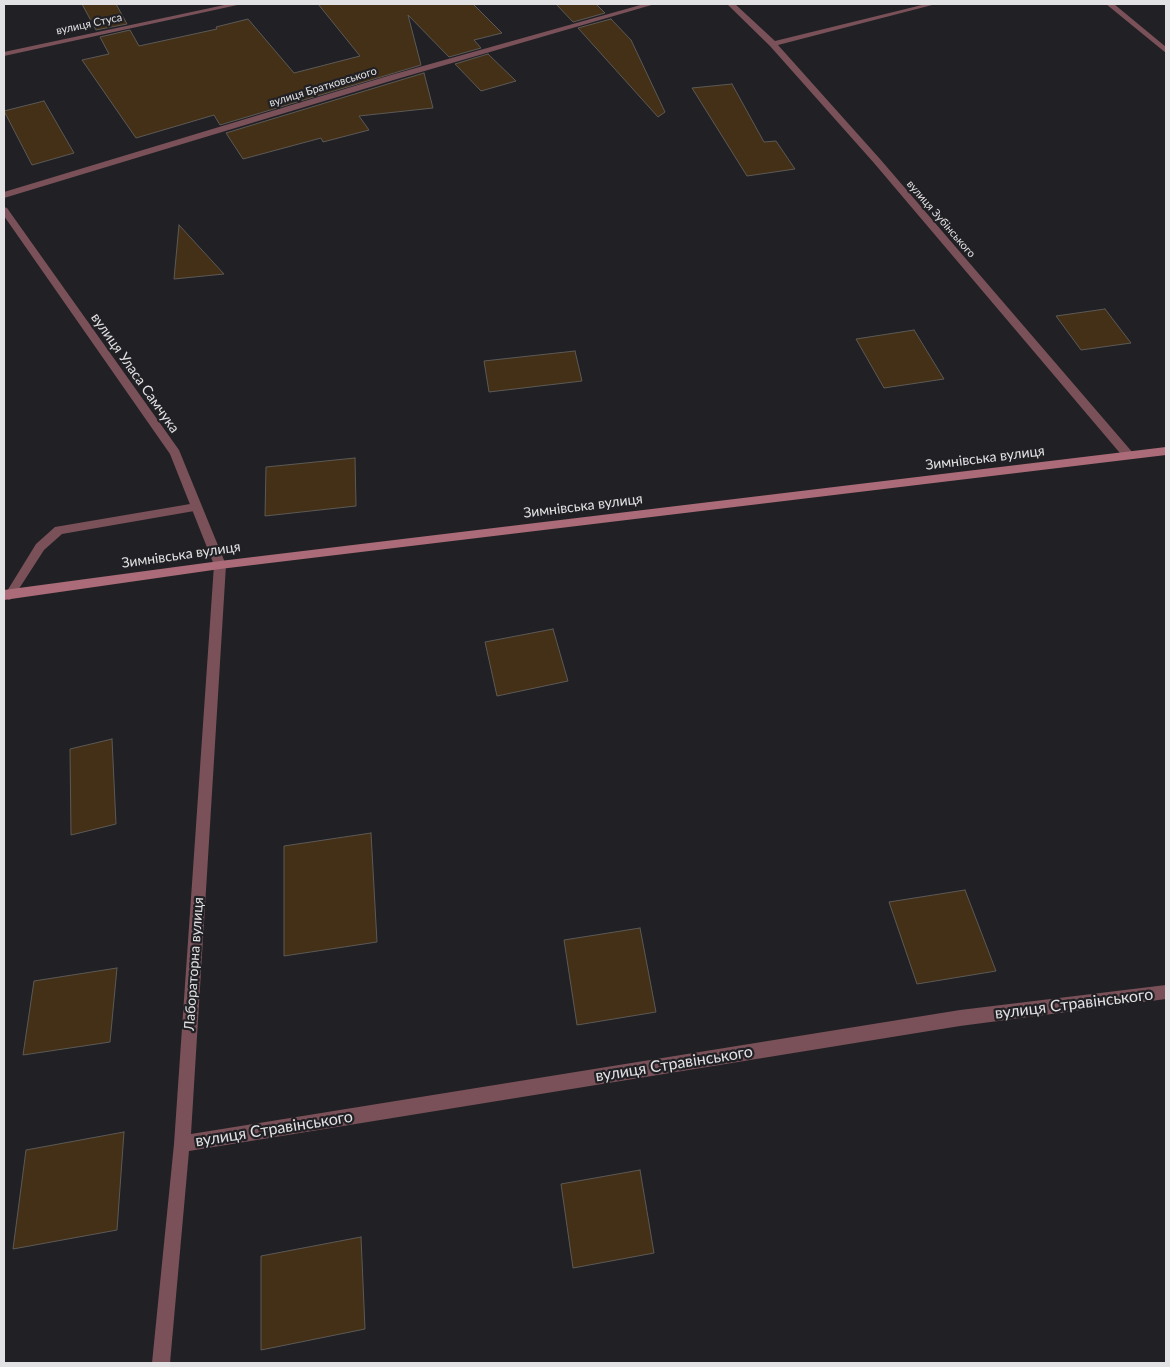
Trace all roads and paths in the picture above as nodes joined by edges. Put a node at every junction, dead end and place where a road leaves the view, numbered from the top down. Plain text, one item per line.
1 (238, 4) edge
2 (651, 4) edge
3 (730, 4) edge
4 (933, 4) edge
5 (1110, 4) edge
6 (773, 44) junction
7 (1166, 50) edge
8 (4, 54) edge
9 (4, 195) edge
10 (4, 210) edge
11 (1166, 451) edge
12 (1129, 456) junction
13 (196, 507) junction
14 (220, 565) junction
15 (6, 595) edge
16 (1166, 992) edge
17 (182, 1144) junction
18 (161, 1363) edge

1 - 8 street, вулиця Стуса
2 - 9 street, вулиця Братковського
3 - 6 street, вулиця Зубінського
4 - 6 street
5 - 7 street
6 - 12 street, вулиця Зубінського
10 - 13 street, вулиця Уласа Самчука
11 - 12 main road, Зимнівська вулиця
12 - 14 main road, Зимнівська вулиця
13 - 14 street, вулиця Уласа Самчука
13 - 15 street
14 - 15 main road, Зимнівська вулиця
14 - 17 street, Лабораторна вулиця
16 - 17 street, вулиця Стравінського
17 - 18 street, Лабораторна вулиця

